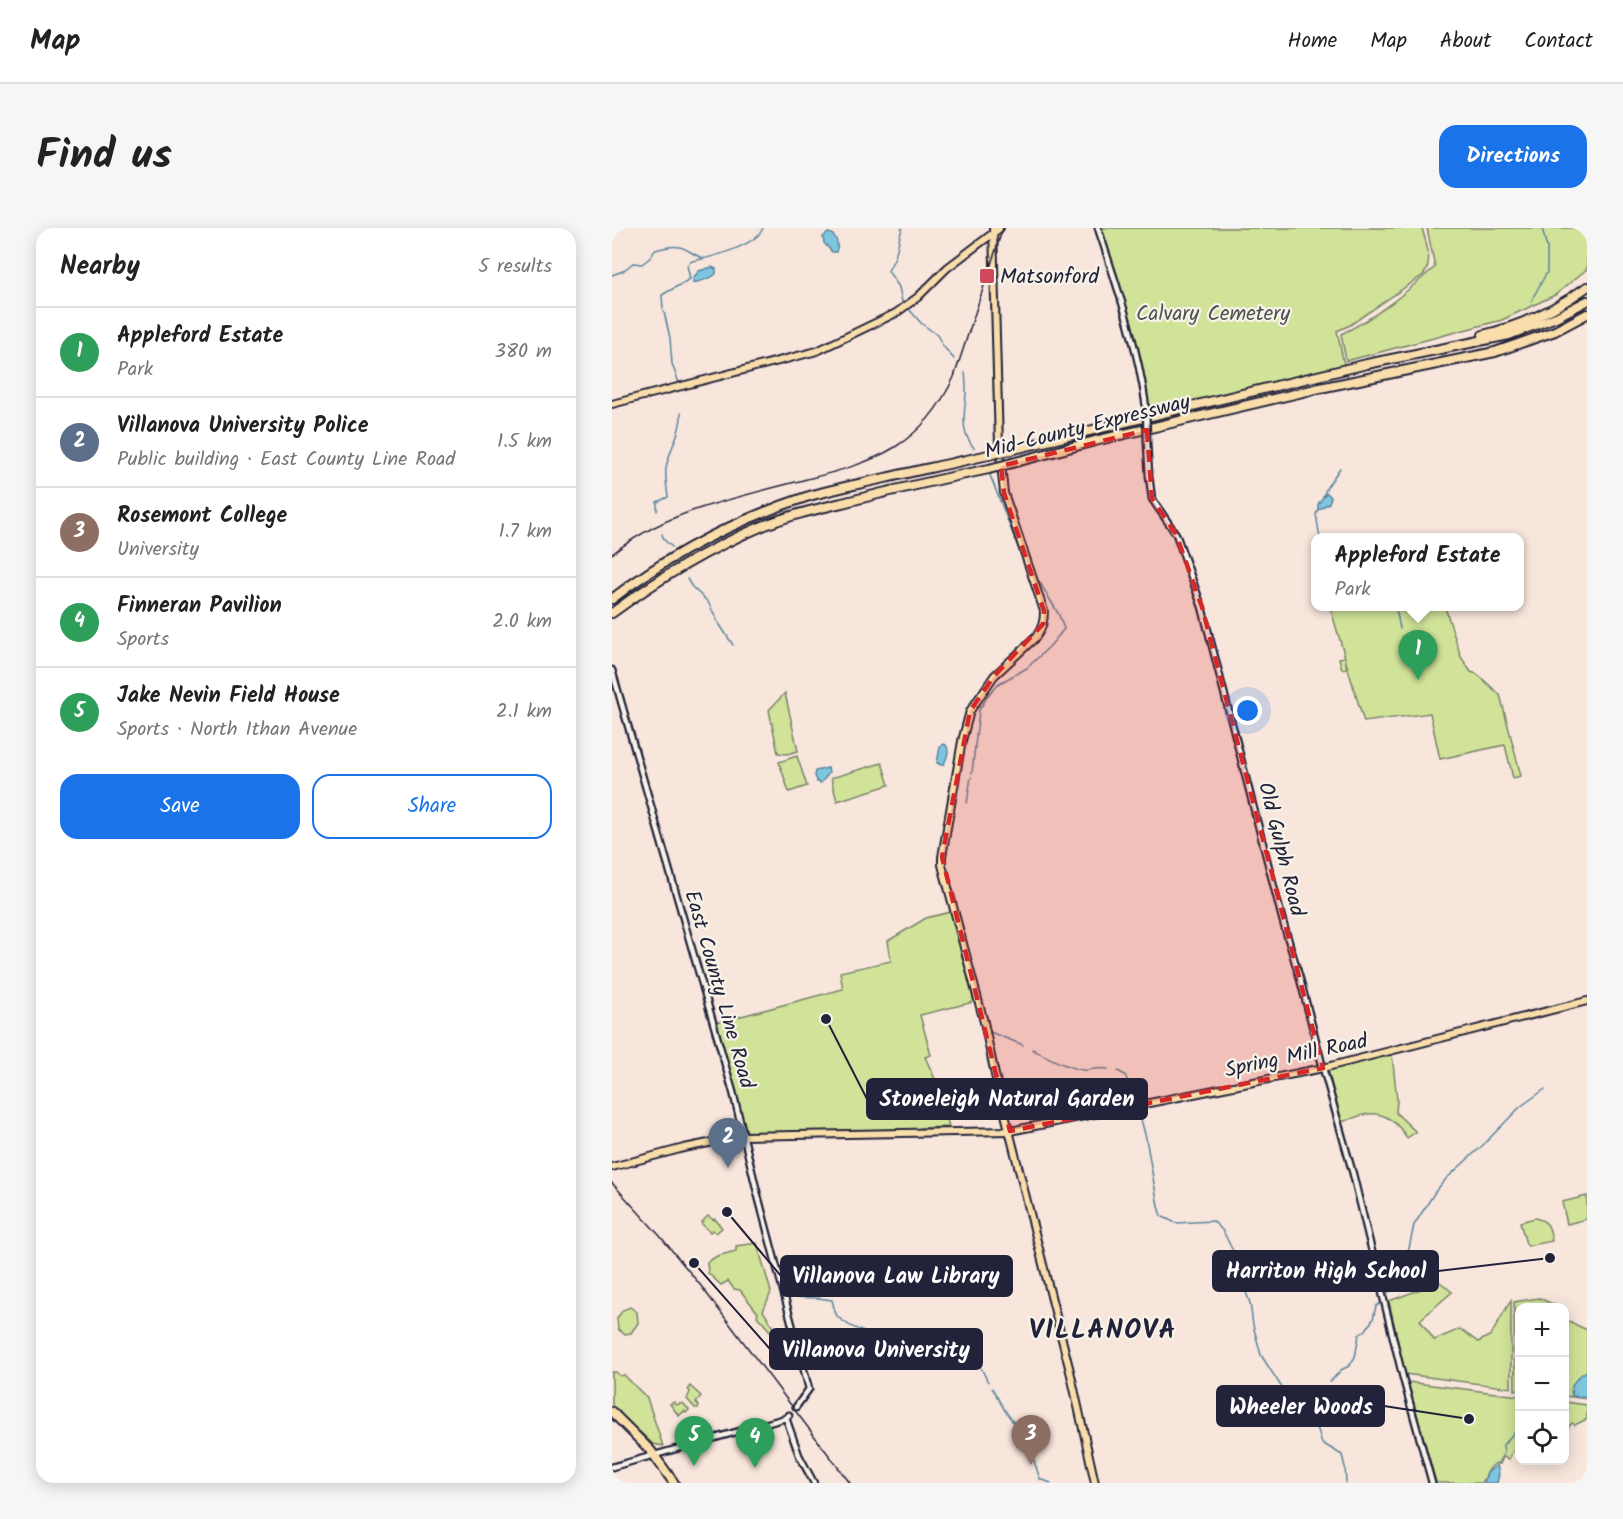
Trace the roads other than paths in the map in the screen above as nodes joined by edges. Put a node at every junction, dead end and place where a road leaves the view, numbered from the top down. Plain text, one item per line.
1 (1000, 228) edge
2 (1098, 228) edge
3 (992, 230) edge
4 (1587, 282) edge
5 (1587, 286) edge
6 (1587, 302) edge
7 (1587, 315) edge
8 (1529, 320) junction
9 (1381, 361) junction
10 (612, 404) edge
11 (612, 598) edge
12 (612, 614) edge
13 (612, 670) edge
14 (1587, 1001) edge
15 (1323, 1068) junction
16 (1010, 1131) junction
17 (743, 1136) junction
18 (612, 1167) edge
19 (796, 1407) dead end
20 (612, 1412) edge
21 (654, 1456) junction
22 (612, 1467) edge
23 (674, 1483) edge
24 (814, 1483) edge
25 (1095, 1483) edge
26 (1432, 1483) edge

1 - 3 main road
2 - 15 street, Old Gulph Road, bridge
3 - 10 main road
3 - 16 main road
4 - 8 highway
5 - 8 highway
6 - 9 highway, Mid-County Expressway
7 - 12 highway, Mid-County Expressway, bridge
8 - 9 highway
9 - 11 highway, Mid-County Expressway, bridge
13 - 17 street, East County Line Road
14 - 15 main road, Spring Mill Road
15 - 16 main road, Spring Mill Road
15 - 26 street, Old Gulph Road
16 - 17 main road, Spring Mill Road
16 - 25 main road
17 - 18 main road, Spring Mill Road
17 - 19 street, East County Line Road
20 - 21 highway
21 - 22 street
21 - 23 highway
21 - 24 street

